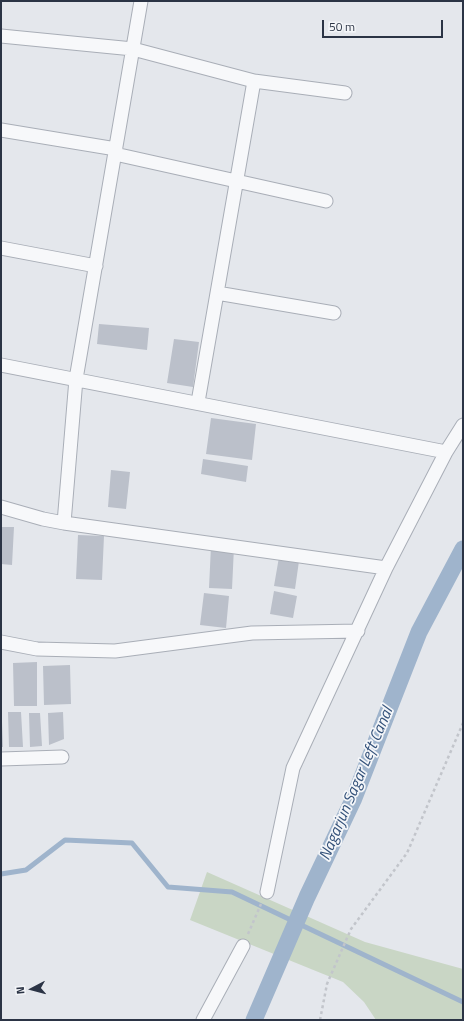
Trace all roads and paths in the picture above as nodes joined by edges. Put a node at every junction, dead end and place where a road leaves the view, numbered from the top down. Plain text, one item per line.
1 (141, 1) edge
2 (1, 36) edge
3 (133, 50) junction
4 (254, 81) junction
5 (345, 93) dead end
6 (1, 130) edge
7 (115, 152) junction
8 (237, 181) junction
9 (326, 201) dead end
10 (1, 248) edge
11 (96, 266) junction
12 (217, 293) junction
13 (334, 313) dead end
14 (1, 364) edge
15 (76, 379) junction
16 (198, 402) junction
17 (463, 425) edge
18 (446, 452) junction
19 (1, 506) edge
20 (64, 523) junction
21 (386, 568) junction
22 (358, 631) junction
23 (1, 642) edge
24 (463, 723) edge
25 (62, 757) dead end
26 (1, 759) edge
27 (266, 892) joint
28 (243, 946) joint
29 (203, 1020) edge
30 (320, 1020) edge

1 - 3 street
2 - 3 street
3 - 4 street
3 - 7 street
4 - 5 street
4 - 8 street
6 - 7 street
7 - 8 street
7 - 11 street
8 - 9 street
8 - 12 street
10 - 11 street
11 - 15 street
12 - 13 street
12 - 16 street
14 - 15 street
15 - 16 street
15 - 20 street
16 - 18 street
17 - 18 street
18 - 21 street
19 - 20 street
20 - 21 street
21 - 22 street
22 - 23 street
22 - 27 street
24 - 30 path
25 - 26 street
27 - 28 path
28 - 29 street

